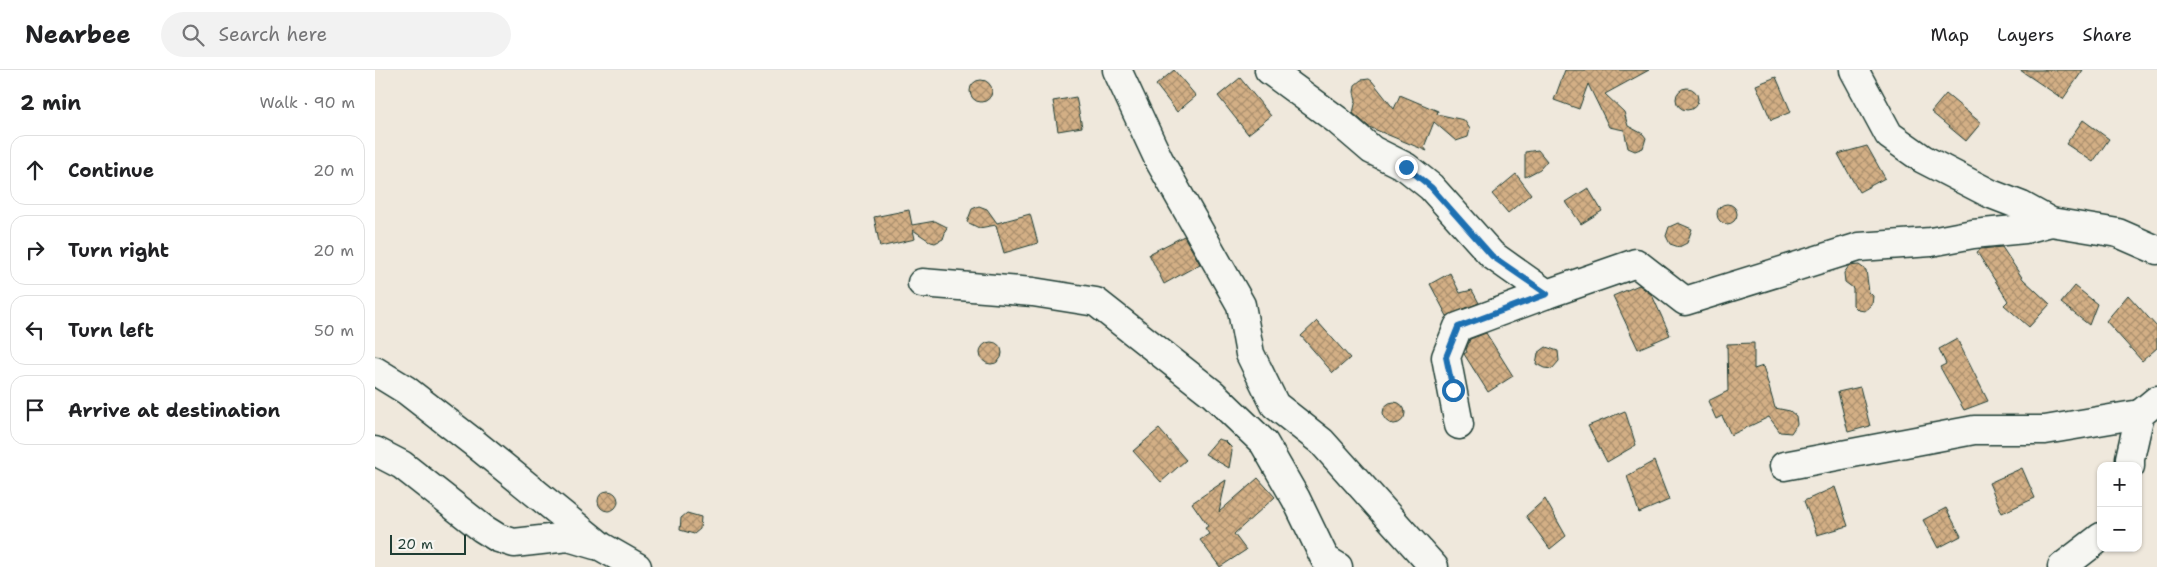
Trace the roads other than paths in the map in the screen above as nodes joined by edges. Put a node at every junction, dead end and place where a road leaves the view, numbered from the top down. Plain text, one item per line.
1 (1117, 70) edge
2 (1269, 70) edge
3 (1854, 70) edge
4 (2051, 222) junction
5 (2157, 250) edge
6 (922, 283) dead end
7 (1547, 294) junction
8 (375, 370) edge
9 (2148, 407) edge
10 (1459, 425) dead end
11 (375, 451) edge
12 (2130, 462) edge
13 (1784, 466) dead end
14 (2097, 540) edge
15 (601, 547) junction
16 (637, 567) edge
17 (1338, 567) edge
18 (1433, 567) edge
19 (2062, 567) edge

1 - 18 street
2 - 7 street
3 - 4 street
4 - 5 street
4 - 7 street
6 - 17 street
7 - 10 street
8 - 15 street
9 - 12 street
9 - 13 street
11 - 15 street
14 - 19 street
15 - 16 street

